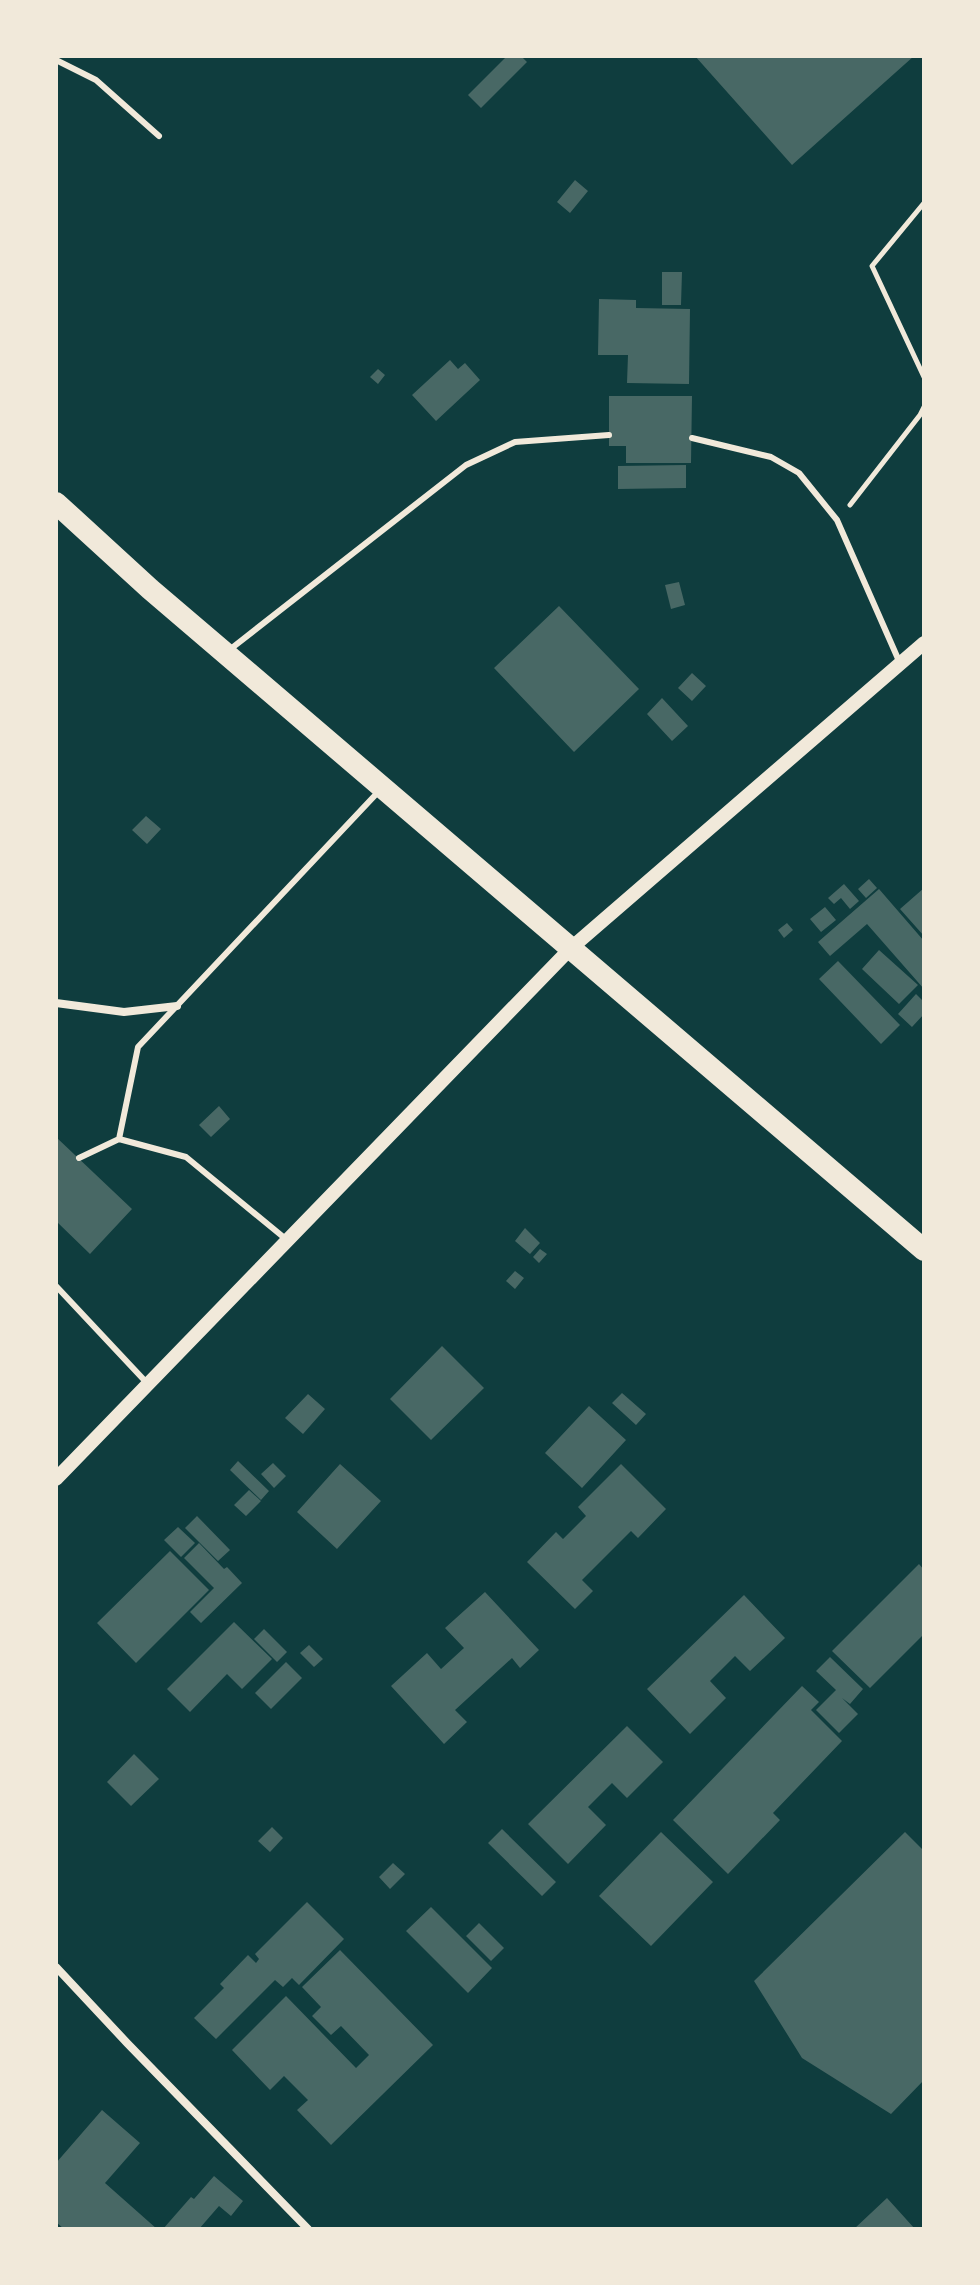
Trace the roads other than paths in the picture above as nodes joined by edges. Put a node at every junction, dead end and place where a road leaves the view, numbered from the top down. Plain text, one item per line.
1 (56, 60) edge
2 (159, 136) dead end
3 (609, 435) dead end
4 (692, 438) dead end
5 (56, 503) edge
6 (924, 643) edge
7 (225, 653) junction
8 (900, 663) junction
9 (382, 787) junction
10 (570, 949) junction
11 (56, 1002) edge
12 (177, 1006) junction
13 (119, 1139) junction
14 (79, 1158) dead end
15 (288, 1240) junction
16 (924, 1250) edge
17 (56, 1286) edge
18 (149, 1385) junction
19 (56, 1479) edge
20 (56, 1967) edge
21 (308, 2229) edge

1 - 2 lane
3 - 7 lane
4 - 8 lane
5 - 7 highway
6 - 8 street
7 - 9 highway
8 - 10 street
9 - 10 highway
9 - 12 lane
10 - 15 street
10 - 16 highway
11 - 12 street
12 - 13 lane
13 - 14 lane
13 - 15 lane
15 - 18 street
17 - 18 lane
18 - 19 street
20 - 21 street

